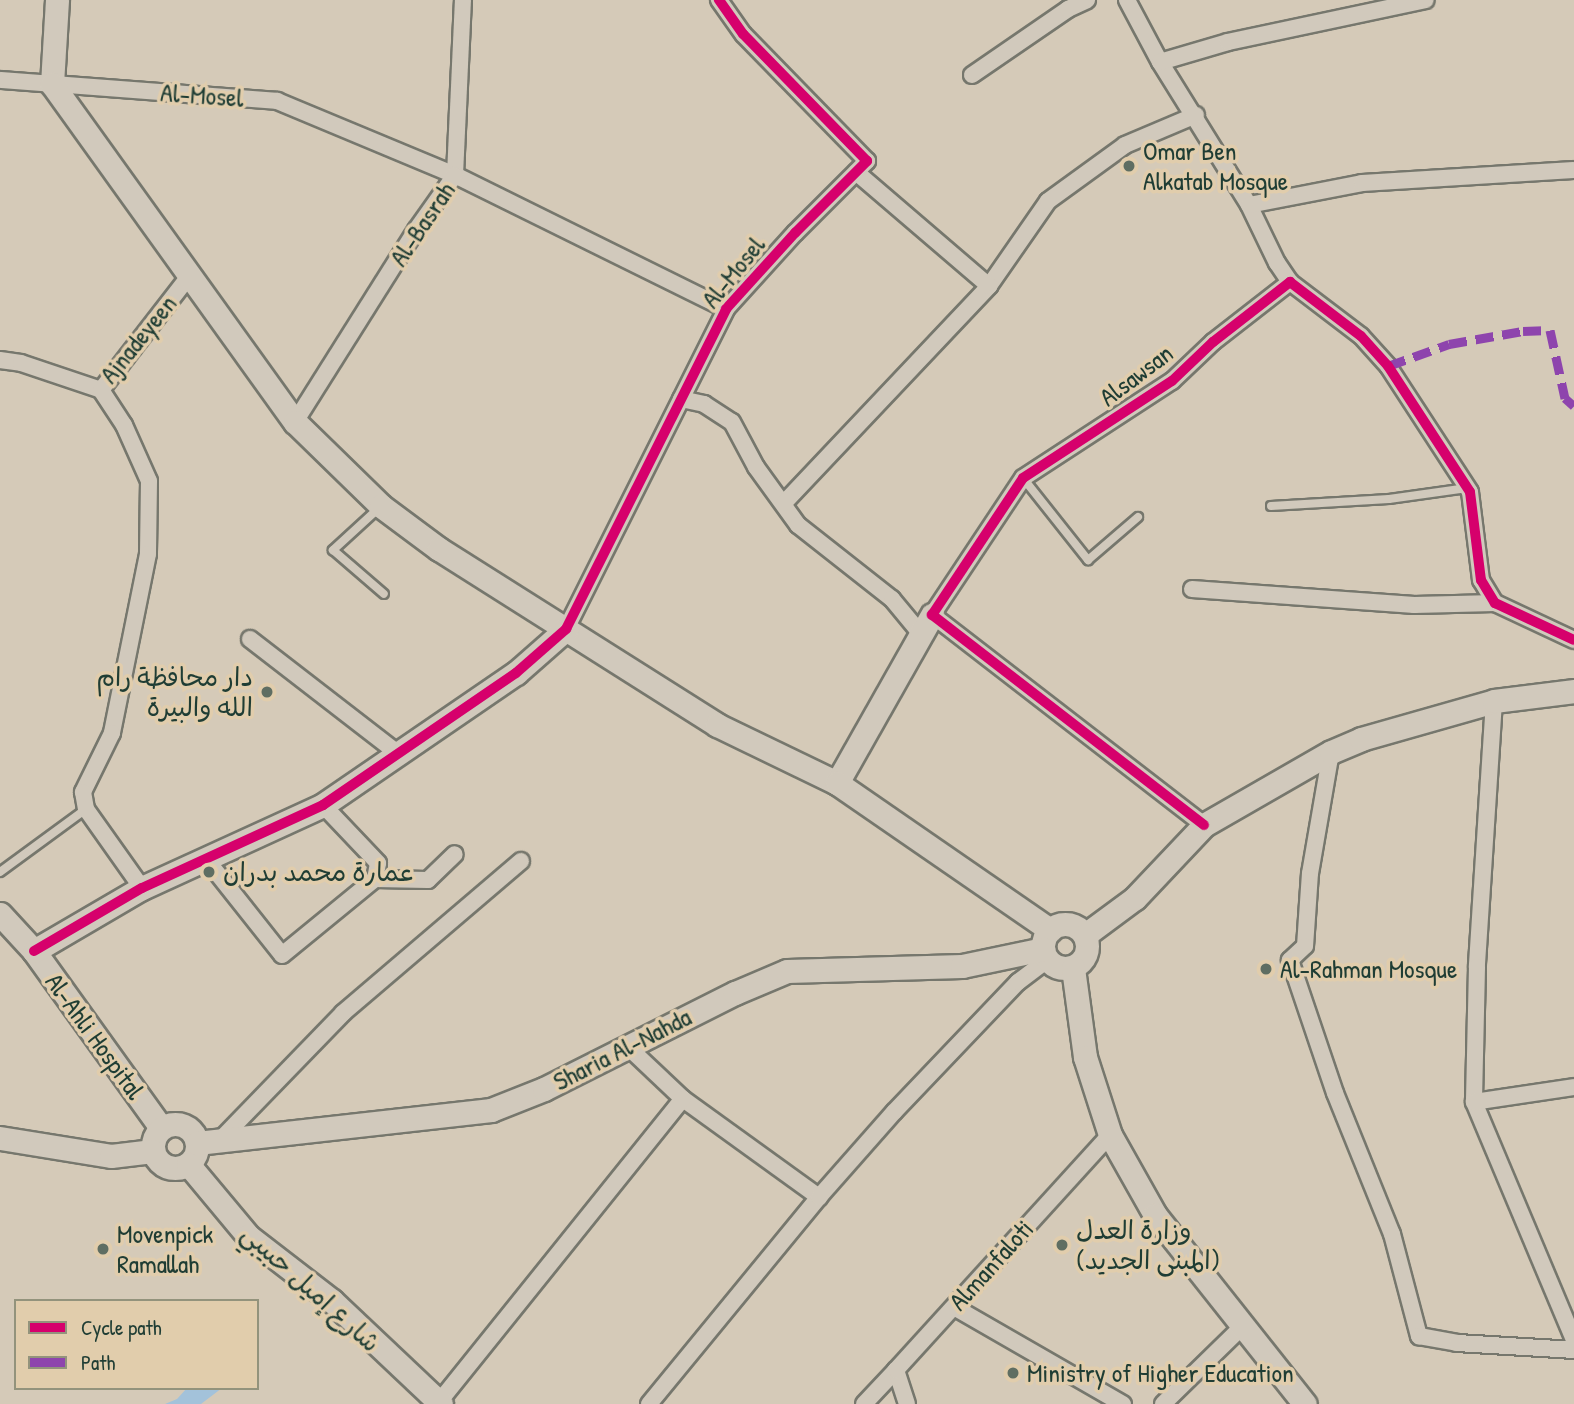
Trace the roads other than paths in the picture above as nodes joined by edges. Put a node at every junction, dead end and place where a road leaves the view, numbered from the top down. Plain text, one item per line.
1 (57, 0) edge
2 (463, 0) edge
3 (719, 0) edge
4 (1087, 0) edge
5 (1127, 0) edge
6 (1426, 0) edge
7 (1160, 62) junction
8 (972, 75) dead end
9 (0, 80) edge
10 (52, 84) junction
11 (1196, 115) junction
12 (1574, 170) edge
13 (856, 172) junction
14 (455, 175) junction
15 (1249, 205) junction
16 (190, 275) junction
17 (1290, 282) junction
18 (989, 286) junction
19 (726, 309) junction
20 (0, 360) edge
21 (101, 390) junction
22 (681, 398) junction
23 (295, 422) junction
24 (1023, 478) junction
25 (1468, 488) junction
26 (784, 503) junction
27 (381, 506) junction
28 (1271, 506) dead end
29 (1138, 517) dead end
30 (1192, 589) dead end
31 (384, 594) dead end
32 (1495, 603) junction
33 (926, 624) junction
34 (566, 629) junction
35 (250, 639) dead end
36 (1574, 639) edge
37 (1574, 691) edge
38 (1494, 701) junction
39 (1331, 752) junction
40 (400, 755) junction
41 (836, 783) junction
42 (323, 805) junction
43 (86, 808) junction
44 (1204, 825) junction
45 (455, 853) dead end
46 (206, 859) junction
47 (521, 861) dead end
48 (0, 872) edge
49 (375, 879) junction
50 (142, 887) junction
51 (0, 914) edge
52 (1085, 936) junction
53 (1047, 946) junction
54 (34, 951) junction
55 (1073, 968) junction
56 (627, 1046) junction
57 (1574, 1087) edge
58 (682, 1099) junction
59 (1474, 1102) junction
60 (162, 1128) junction
61 (1110, 1135) junction
62 (0, 1138) edge
63 (221, 1139) junction
64 (153, 1151) junction
65 (192, 1154) junction
66 (818, 1197) junction
67 (954, 1307) junction
68 (1244, 1325) junction
69 (1574, 1340) edge
70 (1574, 1350) edge
71 (896, 1370) junction
72 (440, 1403) edge
73 (649, 1404) edge
74 (864, 1404) edge
75 (907, 1404) edge
76 (1123, 1404) edge
77 (1163, 1404) edge
78 (1305, 1404) edge

1 - 10 street
2 - 14 street, Al-Basrah
3 - 13 street
4 - 8 street
5 - 7 street
6 - 7 street
7 - 11 street
9 - 10 street, Al-Mosel
10 - 14 street, Al-Mosel
10 - 16 street
11 - 15 street
11 - 18 street
12 - 15 street
13 - 18 street
13 - 19 street, Al-Mosel
14 - 19 street, Al-Mosel
14 - 23 street, Al-Basrah
15 - 17 street
16 - 21 street, Ajnadeyeen
16 - 23 street
17 - 24 street, Alsawsan
17 - 25 street
18 - 26 street
19 - 22 street, Al-Mosel
20 - 21 street, Ajnadeyeen
21 - 43 street
22 - 26 street
22 - 34 street, Al-Mosel
23 - 27 street
24 - 29 lane
24 - 33 street, Alsawsan
25 - 28 lane
25 - 32 street
26 - 33 street
27 - 31 lane
27 - 34 street
30 - 32 street
32 - 36 street
33 - 41 street
33 - 44 street
34 - 40 street
34 - 41 street
35 - 40 street
37 - 38 street
38 - 39 street
38 - 59 street
39 - 44 street
39 - 70 street
40 - 42 street
41 - 53 street
42 - 46 street
42 - 49 street
43 - 48 lane
43 - 50 street
44 - 52 street
45 - 49 street
46 - 49 street
46 - 50 street
47 - 63 street
50 - 54 street
51 - 54 street, Al-Ahli Hospital
52 - 53 street
52 - 55 street
53 - 55 street
53 - 56 street, Sharia Al-Nahda
53 - 66 street
54 - 60 street, Al-Ahli Hospital
55 - 61 street
56 - 58 street
56 - 63 street, Sharia Al-Nahda
57 - 59 street
58 - 66 street
58 - 72 street
59 - 69 street
60 - 64 street
60 - 65 street
61 - 67 street, Almanfaloti
61 - 68 street
62 - 64 street
63 - 65 street, Sharia Al-Nahda
64 - 65 street
65 - 72 street, شارع إميل حبيبي
66 - 73 street
67 - 71 street, Almanfaloti
67 - 76 street
68 - 77 street
68 - 78 street
71 - 74 street, Almanfaloti
71 - 75 street

